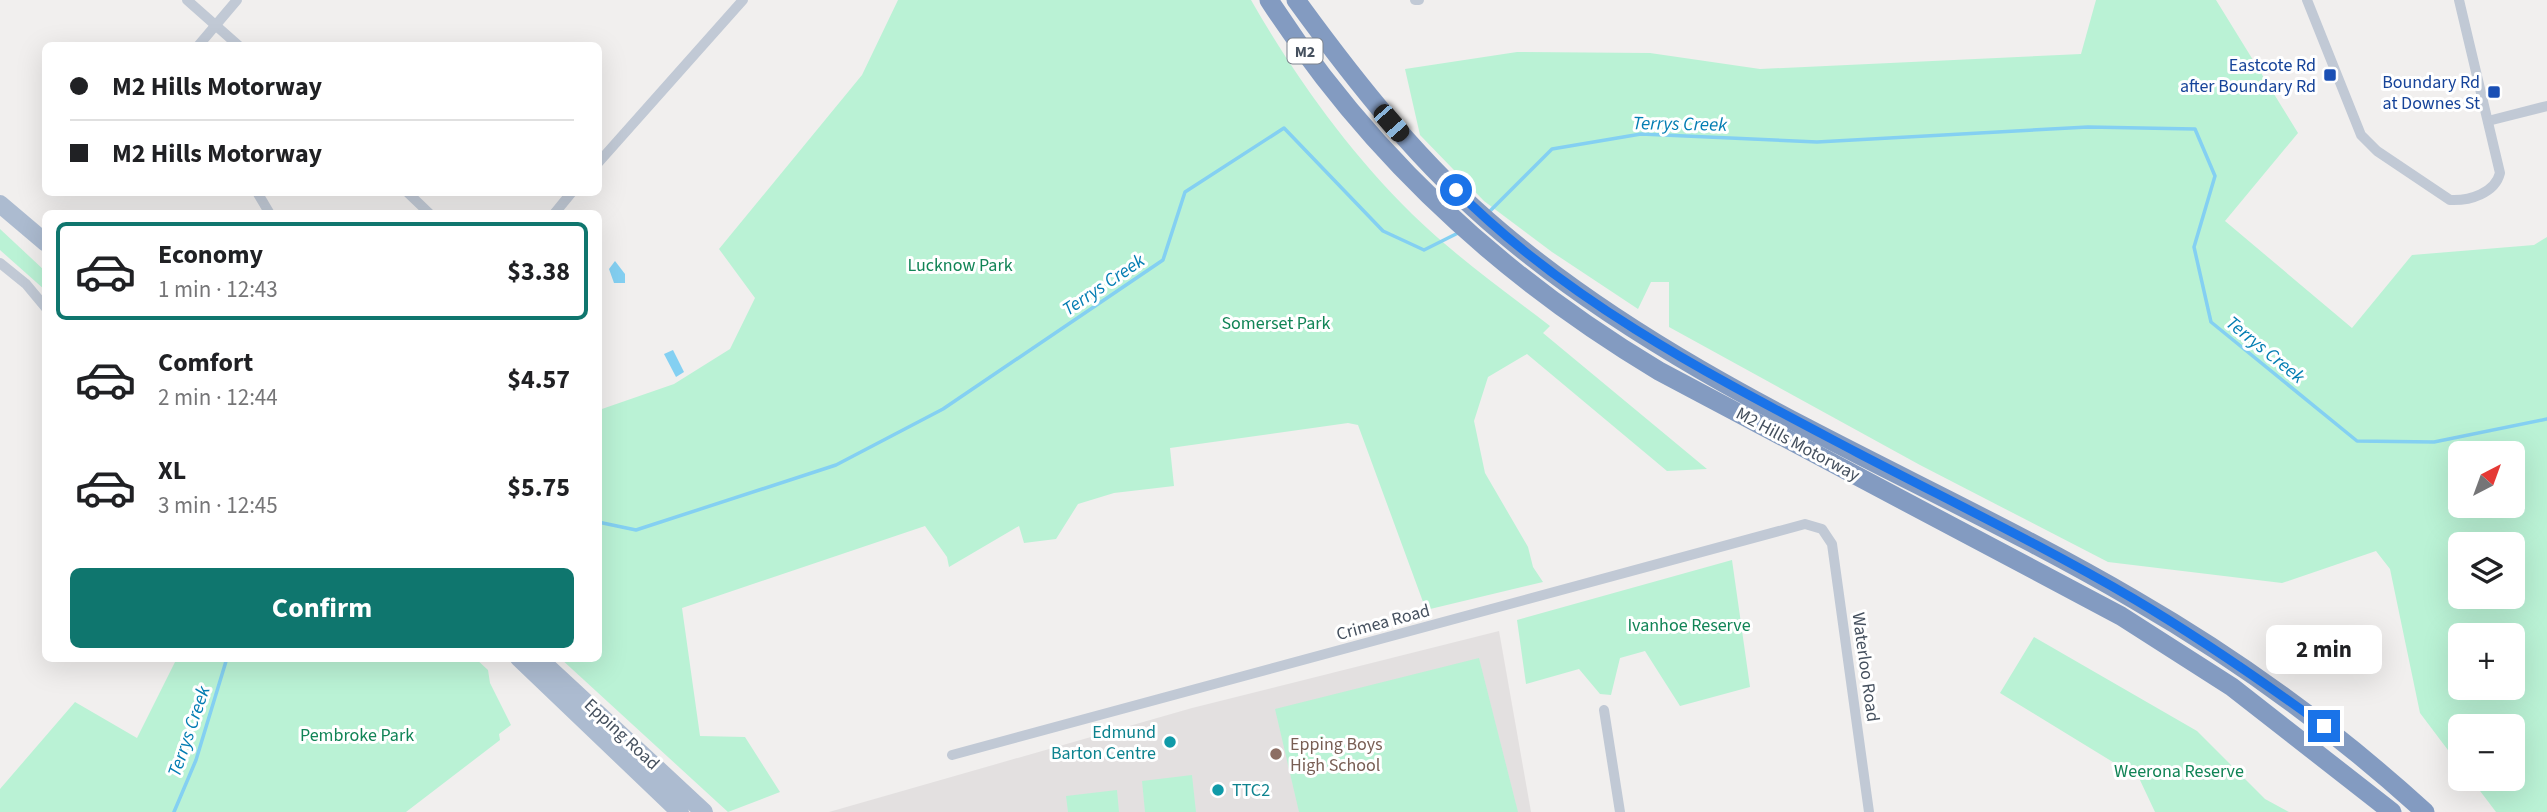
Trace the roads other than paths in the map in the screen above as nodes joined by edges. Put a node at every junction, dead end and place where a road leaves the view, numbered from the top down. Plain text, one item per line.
1 (187, 0) edge
2 (237, 0) edge
3 (743, 0) edge
4 (1269, 0) edge
5 (1296, 0) edge
6 (2307, 0) edge
7 (2459, 0) edge
8 (215, 25) junction
9 (201, 42) edge
10 (234, 42) edge
11 (2547, 106) edge
12 (2488, 121) junction
13 (602, 159) edge
14 (0, 191) edge
15 (411, 196) edge
16 (569, 196) edge
17 (0, 204) edge
18 (426, 210) edge
19 (557, 210) edge
20 (42, 226) edge
21 (42, 240) edge
22 (0, 263) edge
23 (42, 302) edge
24 (1822, 528) joint
25 (524, 662) edge
26 (542, 662) edge
27 (1604, 710) dead end
28 (952, 755) dead end
29 (680, 812) edge
30 (704, 812) edge
31 (1620, 812) edge
32 (1869, 812) edge
33 (2392, 812) edge
34 (2425, 812) edge

1 - 8 street
2 - 8 street
3 - 13 street
4 - 33 highway, M2 Hills Motorway / M2
5 - 34 highway, M2 Hills Motorway / M2
6 - 12 street
7 - 12 street
8 - 9 street
8 - 10 street
11 - 12 street
14 - 20 main road
15 - 18 street
16 - 19 street
17 - 21 main road
22 - 23 street
24 - 28 street, Crimea Road
24 - 32 street, Waterloo Road
25 - 29 main road, Epping Road
26 - 30 main road, Epping Road
27 - 31 street

